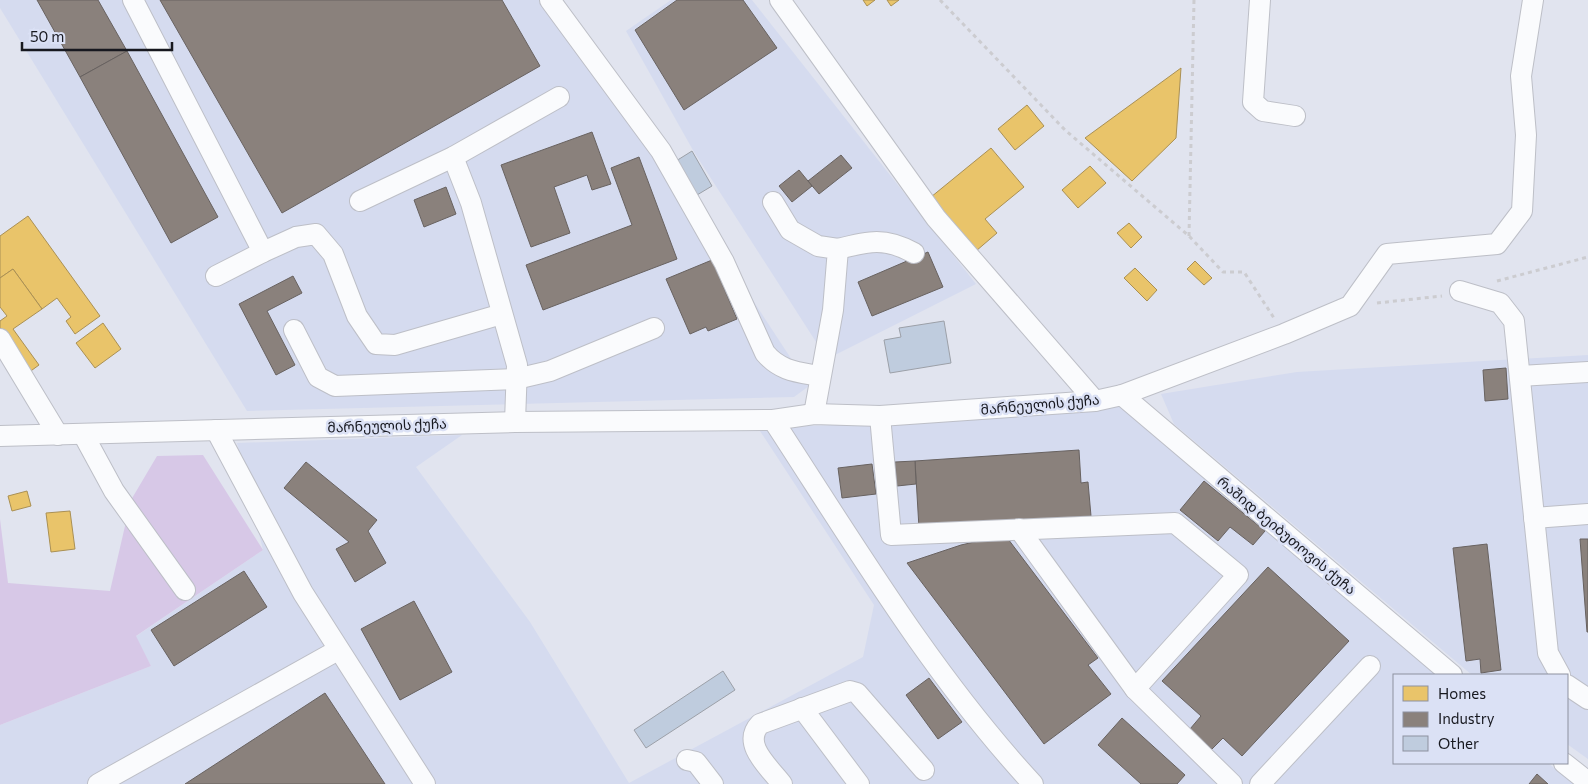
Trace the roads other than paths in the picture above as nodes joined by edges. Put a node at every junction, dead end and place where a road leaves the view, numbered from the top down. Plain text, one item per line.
1 (133, 0) edge
2 (550, 0) edge
3 (780, 0) edge
4 (1260, 0) edge
5 (1533, 0) edge
6 (559, 97) dead end
7 (1295, 116) dead end
8 (453, 157) junction
9 (360, 201) dead end
10 (773, 202) dead end
11 (838, 249) junction
12 (263, 252) junction
13 (914, 253) dead end
14 (216, 276) dead end
15 (1460, 291) dead end
16 (502, 314) junction
17 (654, 328) dead end
18 (294, 330) dead end
19 (0, 339) edge
20 (1588, 372) edge
21 (819, 376) junction
22 (1520, 376) junction
23 (516, 379) junction
24 (1122, 395) junction
25 (1094, 401) junction
26 (814, 414) junction
27 (880, 416) junction
28 (773, 420) junction
29 (515, 422) junction
30 (216, 430) junction
31 (83, 434) junction
32 (58, 435) junction
33 (0, 436) edge
34 (1588, 514) edge
35 (1534, 518) junction
36 (1020, 529) junction
37 (185, 590) dead end
38 (338, 650) junction
39 (1370, 666) dead end
40 (1451, 674) edge
41 (1559, 674) edge
42 (1568, 686) edge
43 (1135, 689) junction
44 (1588, 699) edge
45 (802, 708) junction
46 (687, 760) dead end
47 (1565, 764) edge
48 (924, 770) dead end
49 (1588, 782) edge
50 (98, 784) edge
51 (425, 784) edge
52 (713, 784) edge
53 (782, 784) edge
54 (859, 784) edge
55 (1033, 784) edge
56 (1232, 784) edge
57 (1260, 784) edge

1 - 12 street
2 - 21 street
3 - 25 street
4 - 7 street
5 - 24 street, მარნეულის ქუჩა
6 - 8 street
8 - 9 street
8 - 16 street
10 - 11 street
11 - 13 street
11 - 21 street
12 - 14 street
12 - 16 street
15 - 22 street
16 - 23 street
17 - 23 street
18 - 23 street
19 - 32 street
20 - 22 street
21 - 26 street
22 - 35 street
23 - 29 street
24 - 25 street, მარნეულის ქუჩა
24 - 40 street, რაშიდ ბეიბუთოვის ქუჩა
25 - 27 street, მარნეულის ქუჩა
26 - 27 street, მარნეულის ქუჩა
26 - 28 street, მარნეულის ქუჩა
27 - 36 street
28 - 29 street, მარნეულის ქუჩა
28 - 55 street
29 - 30 street, მარნეულის ქუჩა
30 - 31 street, მარნეულის ქუჩა
30 - 38 street
31 - 32 street, მარნეულის ქუჩა
31 - 37 street
32 - 33 street, მარნეულის ქუჩა
34 - 35 street
35 - 41 street
36 - 43 street
36 - 43 street
38 - 50 street
38 - 51 street
39 - 57 street
42 - 44 street
43 - 56 street
45 - 48 street
45 - 53 street
45 - 54 street
46 - 52 street
47 - 49 street

